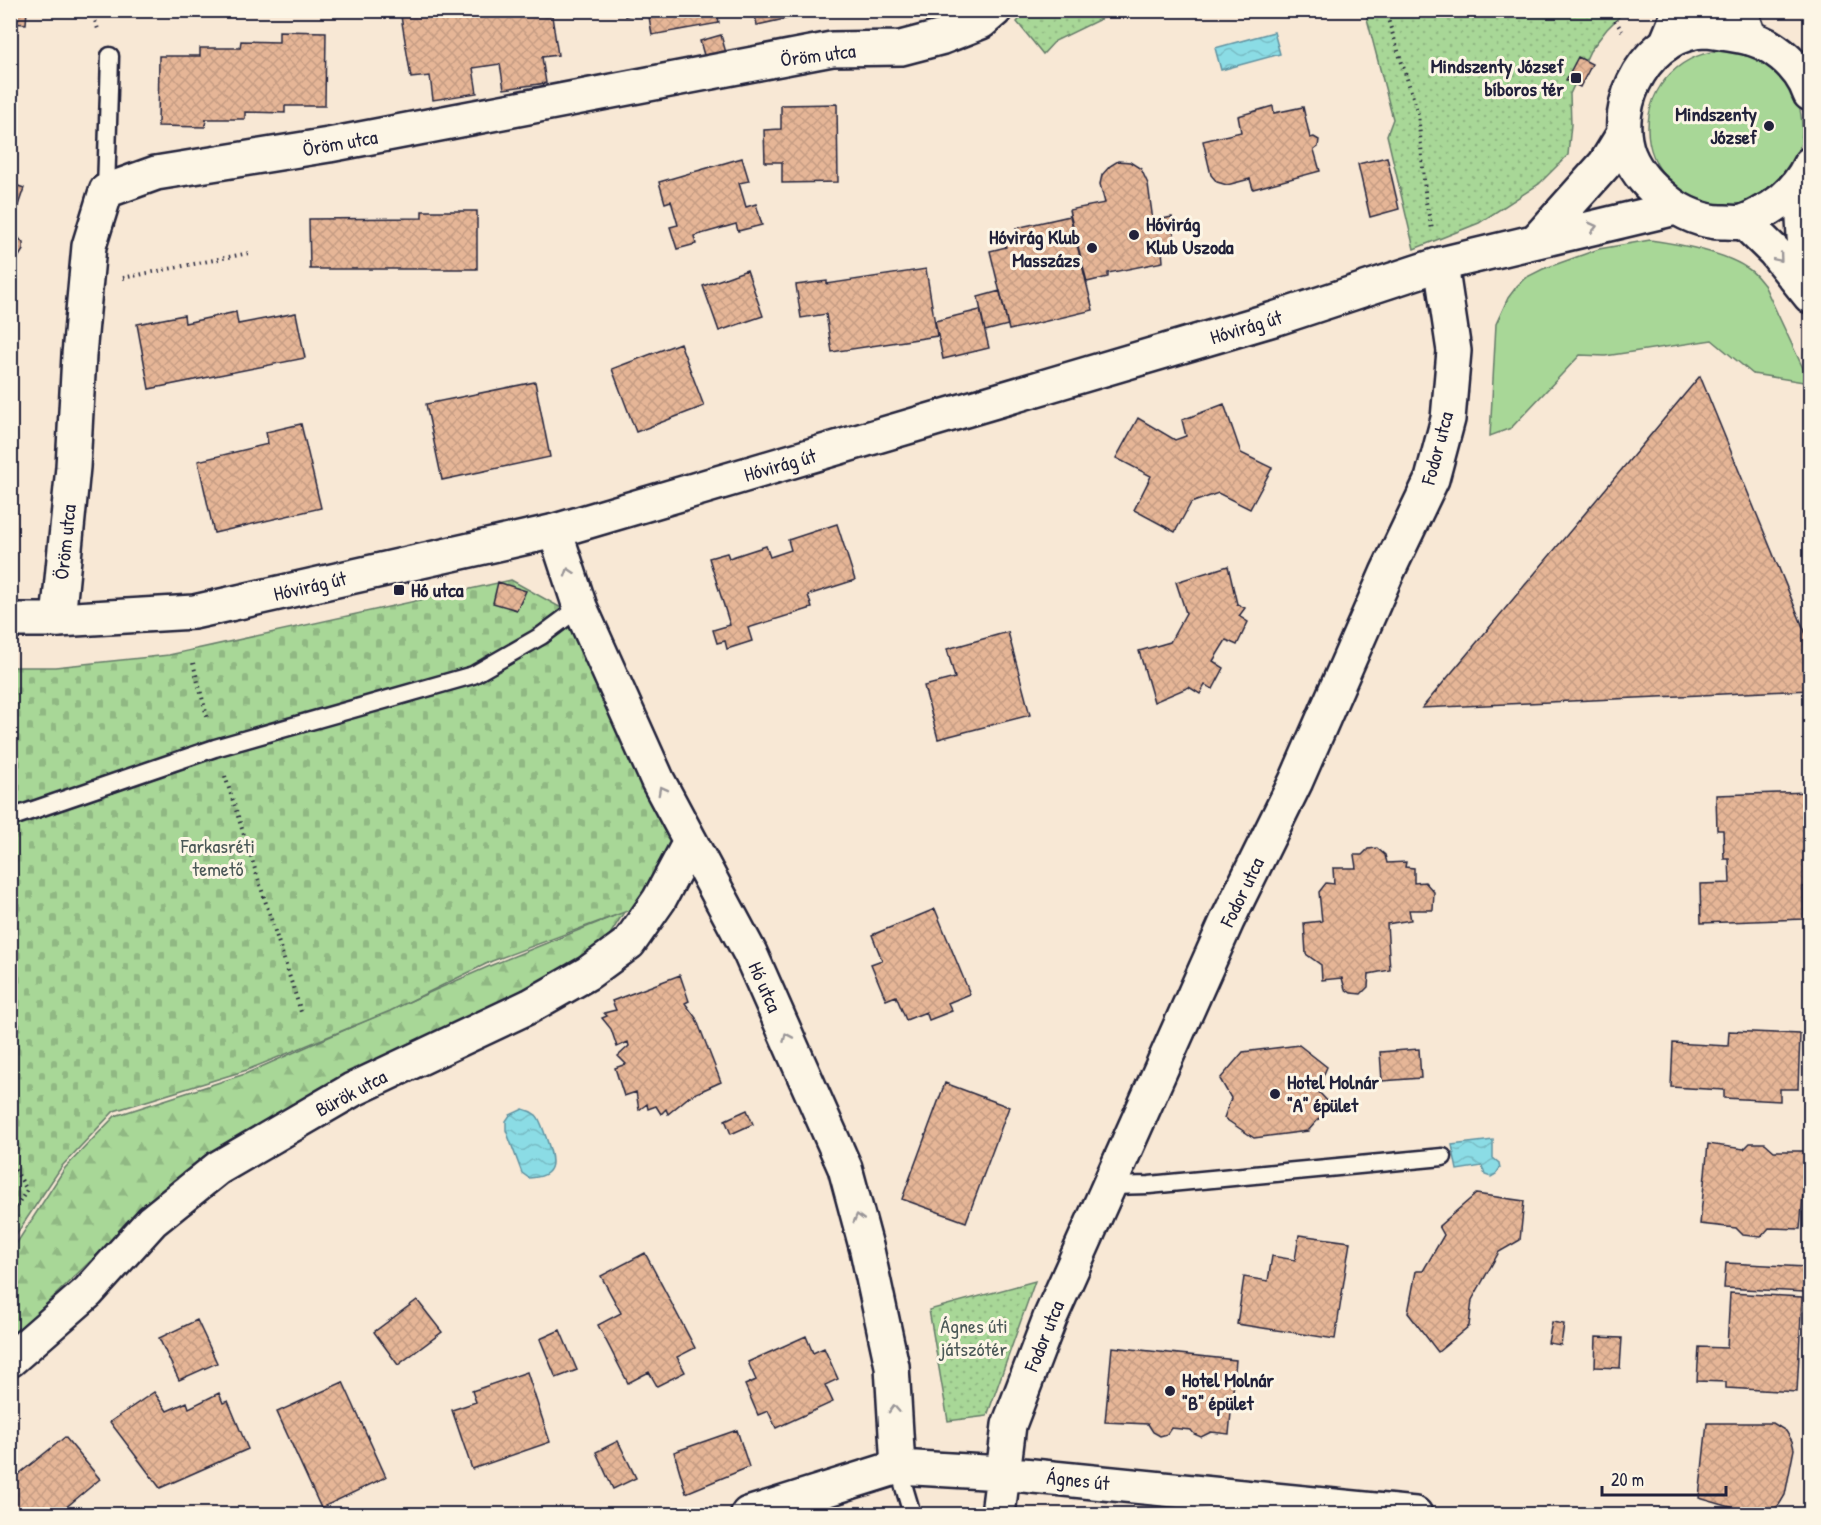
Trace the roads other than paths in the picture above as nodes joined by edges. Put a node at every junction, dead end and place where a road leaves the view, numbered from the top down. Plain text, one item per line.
1 (995, 10) edge
2 (1680, 10) edge
3 (1745, 24) edge
4 (1666, 44) junction
5 (110, 56) dead end
6 (1810, 94) edge
7 (1624, 133) junction
8 (1806, 173) edge
9 (106, 191) junction
10 (1676, 208) junction
11 (1744, 222) junction
12 (1536, 241) junction
13 (1441, 264) junction
14 (1810, 296) edge
15 (555, 531) junction
16 (580, 607) junction
17 (10, 620) edge
18 (58, 620) junction
19 (10, 818) edge
20 (690, 842) junction
21 (1443, 1157) dead end
22 (1110, 1186) junction
23 (10, 1360) edge
24 (898, 1467) junction
25 (1002, 1473) junction
26 (748, 1515) edge
27 (912, 1515) edge
28 (998, 1515) edge
29 (1414, 1515) edge

1 - 9 street, Öröm utca
2 - 4 street
3 - 4 street
3 - 6 street
4 - 7 street
5 - 9 lane
7 - 10 street
7 - 12 street
8 - 11 street
8 - 14 street
9 - 18 street, Öröm utca
10 - 11 street
12 -> 10 street, Hóvirág út
11 -> 14 street
12 - 13 street, Hóvirág út
13 - 15 street, Hóvirág út
13 - 22 street, Fodor utca
16 -> 15 street, Hó utca
15 - 18 street, Hóvirág út
16 - 19 lane
20 -> 16 street, Hó utca
17 - 18 street, Hóvirág út
20 - 23 street, Bürök utca
24 -> 20 street, Hó utca
21 - 22 lane
22 - 25 street, Fodor utca
24 - 25 street, Ágnes út
24 - 26 street, Ágnes út
24 - 27 lane
25 - 28 street, Fodor utca
25 - 29 street, Ágnes út

